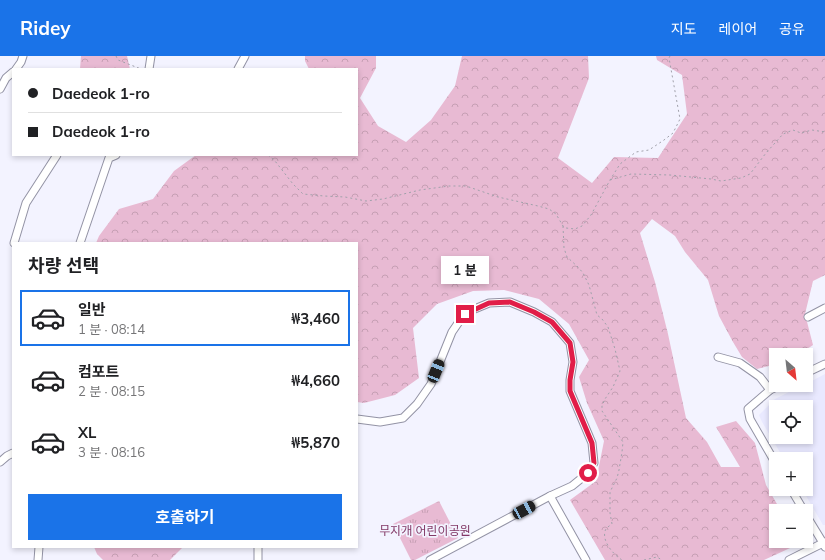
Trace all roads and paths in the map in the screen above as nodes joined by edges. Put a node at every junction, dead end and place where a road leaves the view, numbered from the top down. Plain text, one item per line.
1 (23, 56) edge
2 (116, 56) edge
3 (151, 56) edge
4 (245, 56) edge
5 (670, 56) edge
6 (17, 68) edge
7 (139, 68) edge
8 (149, 68) edge
9 (239, 68) edge
10 (12, 73) edge
11 (0, 89) edge
12 (825, 132) edge
13 (56, 156) edge
14 (114, 156) edge
15 (269, 156) edge
16 (610, 180) junction
17 (563, 226) junction
18 (14, 242) edge
19 (80, 242) edge
20 (825, 308) edge
21 (808, 317) dead end
22 (718, 357) dead end
23 (825, 364) edge
24 (813, 370) edge
25 (769, 389) edge
26 (769, 391) edge
27 (358, 419) edge
28 (769, 452) edge
29 (12, 454) edge
30 (0, 462) edge
31 (550, 496) junction
32 (813, 526) edge
33 (824, 544) edge
34 (39, 548) edge
35 (258, 548) edge
36 (38, 560) edge
37 (258, 560) edge
38 (430, 560) edge
39 (586, 560) edge
40 (622, 560) edge
41 (644, 560) edge
42 (662, 560) edge
43 (790, 560) edge

1 - 6 street
2 - 7 path
3 - 8 street
4 - 9 street
5 - 16 path
10 - 11 street
12 - 16 path
13 - 18 street
14 - 19 street
15 - 17 path
16 - 17 path
17 - 40 path
20 - 21 street
22 - 25 street
23 - 24 street
26 - 28 street
27 - 31 street
29 - 30 street
31 - 38 street
31 - 39 street
32 - 33 street
33 - 43 street
34 - 36 street
35 - 37 street
41 - 42 path

